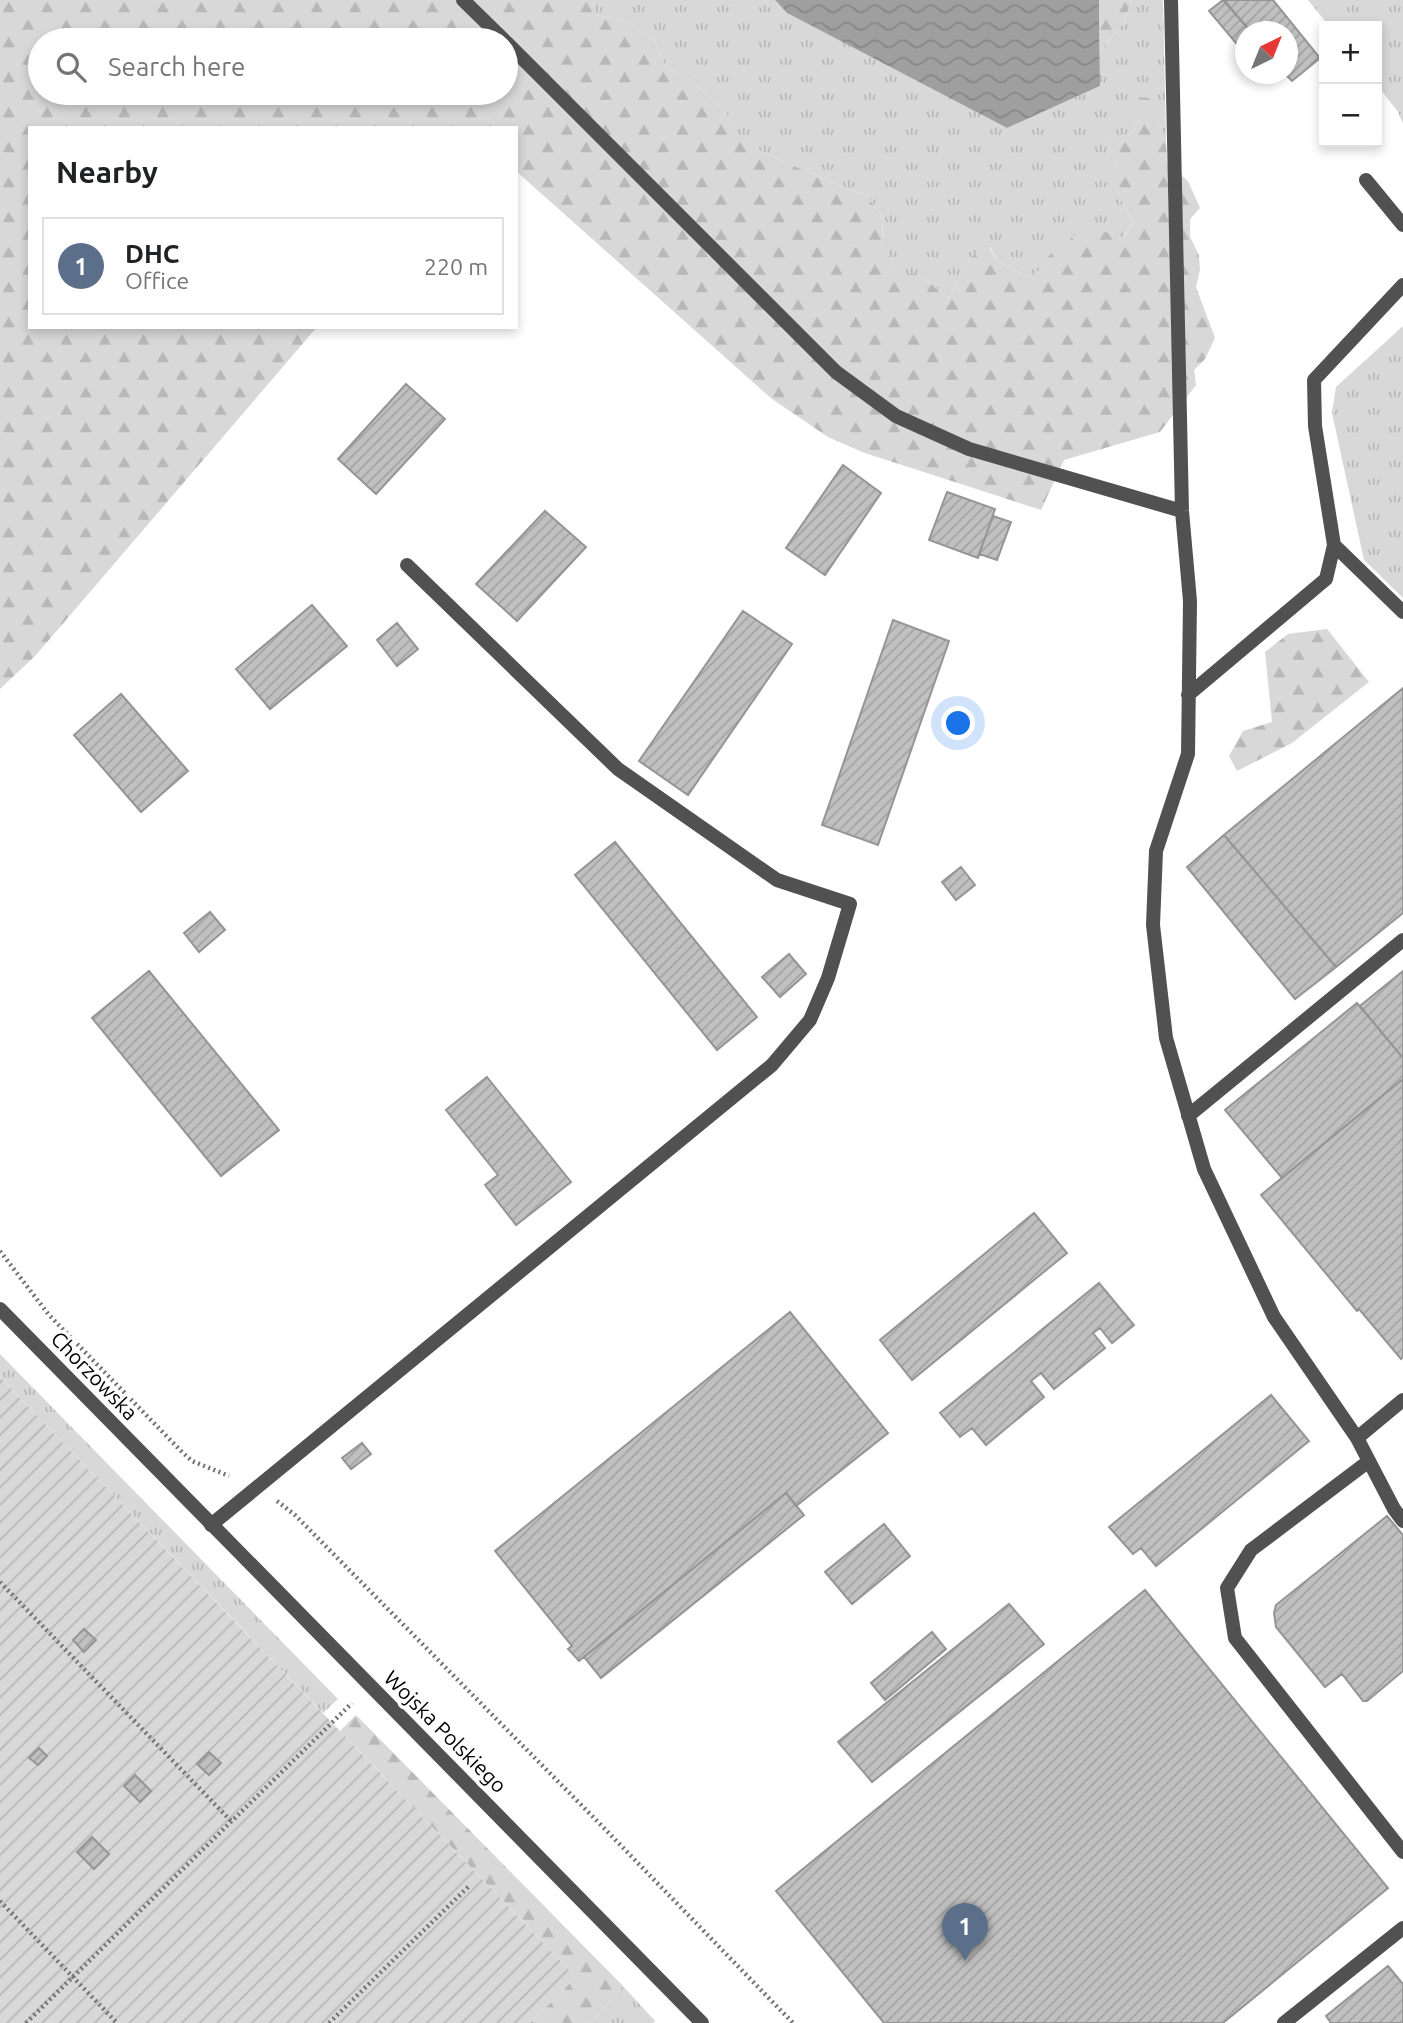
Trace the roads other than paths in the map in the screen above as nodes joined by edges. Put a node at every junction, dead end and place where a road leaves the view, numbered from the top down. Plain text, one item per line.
1 (463, 0) edge
2 (1171, 0) edge
3 (492, 28) edge
4 (518, 54) edge
5 (1366, 180) dead end
6 (1403, 226) edge
7 (1403, 285) edge
8 (1182, 511) junction
9 (1334, 545) junction
10 (407, 565) dead end
11 (1403, 612) edge
12 (1188, 695) junction
13 (1403, 940) edge
14 (1188, 1116) junction
15 (0, 1309) edge
16 (1403, 1400) edge
17 (1357, 1437) junction
18 (1369, 1461) junction
19 (158, 1472) joint
20 (1403, 1521) edge
21 (211, 1525) junction
22 (1403, 1852) edge
23 (1403, 1928) edge
24 (702, 2023) edge
25 (1284, 2023) edge

1 - 3 street
2 - 8 street
4 - 8 street
5 - 6 street
7 - 9 street
8 - 12 street
9 - 11 street
9 - 12 street
10 - 21 street
12 - 14 street
13 - 14 street
14 - 17 street
15 - 19 street, Chorzowska
16 - 17 street
17 - 18 street
18 - 20 street
18 - 22 street
19 - 21 street, Wojska Polskiego
21 - 24 street, Wojska Polskiego
23 - 25 street

